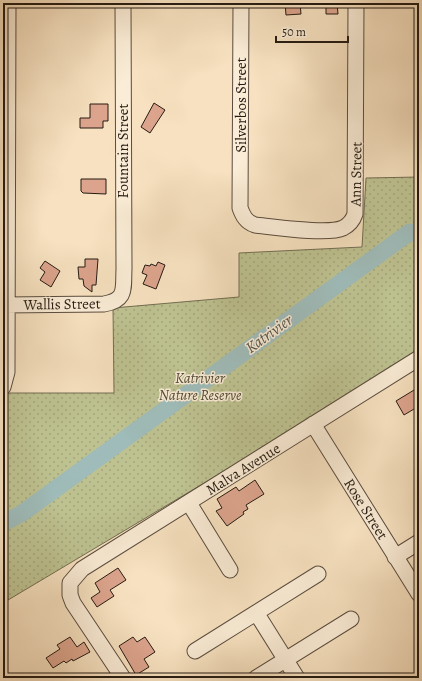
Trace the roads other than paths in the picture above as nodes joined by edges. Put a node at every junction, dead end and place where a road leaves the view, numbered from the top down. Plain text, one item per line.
1 (8, 3) edge
2 (123, 3) edge
3 (241, 3) edge
4 (356, 3) edge
5 (240, 208) joint
6 (120, 299) joint
7 (6, 305) edge
8 (419, 358) edge
9 (3, 388) edge
10 (313, 424) junction
11 (189, 503) junction
12 (419, 542) edge
13 (395, 557) junction
14 (230, 570) dead end
15 (318, 574) dead end
16 (419, 594) edge
17 (257, 614) junction
18 (351, 620) dead end
19 (195, 651) dead end
20 (286, 660) junction
21 (123, 678) edge
22 (256, 678) edge
23 (297, 678) edge

1 - 7 street
2 - 6 street, Fountain Street
3 - 5 street, Silverbos Street
4 - 5 street, Ann Street
6 - 7 street, Wallis Street
7 - 9 street
8 - 10 street, Malva Avenue
10 - 11 street, Malva Avenue
10 - 13 street, Rose Street
11 - 14 street
11 - 21 street, Malva Avenue
12 - 13 street
13 - 16 street, Rose Street
15 - 17 street
17 - 19 street
17 - 20 street
18 - 20 street
20 - 22 street
20 - 23 street

